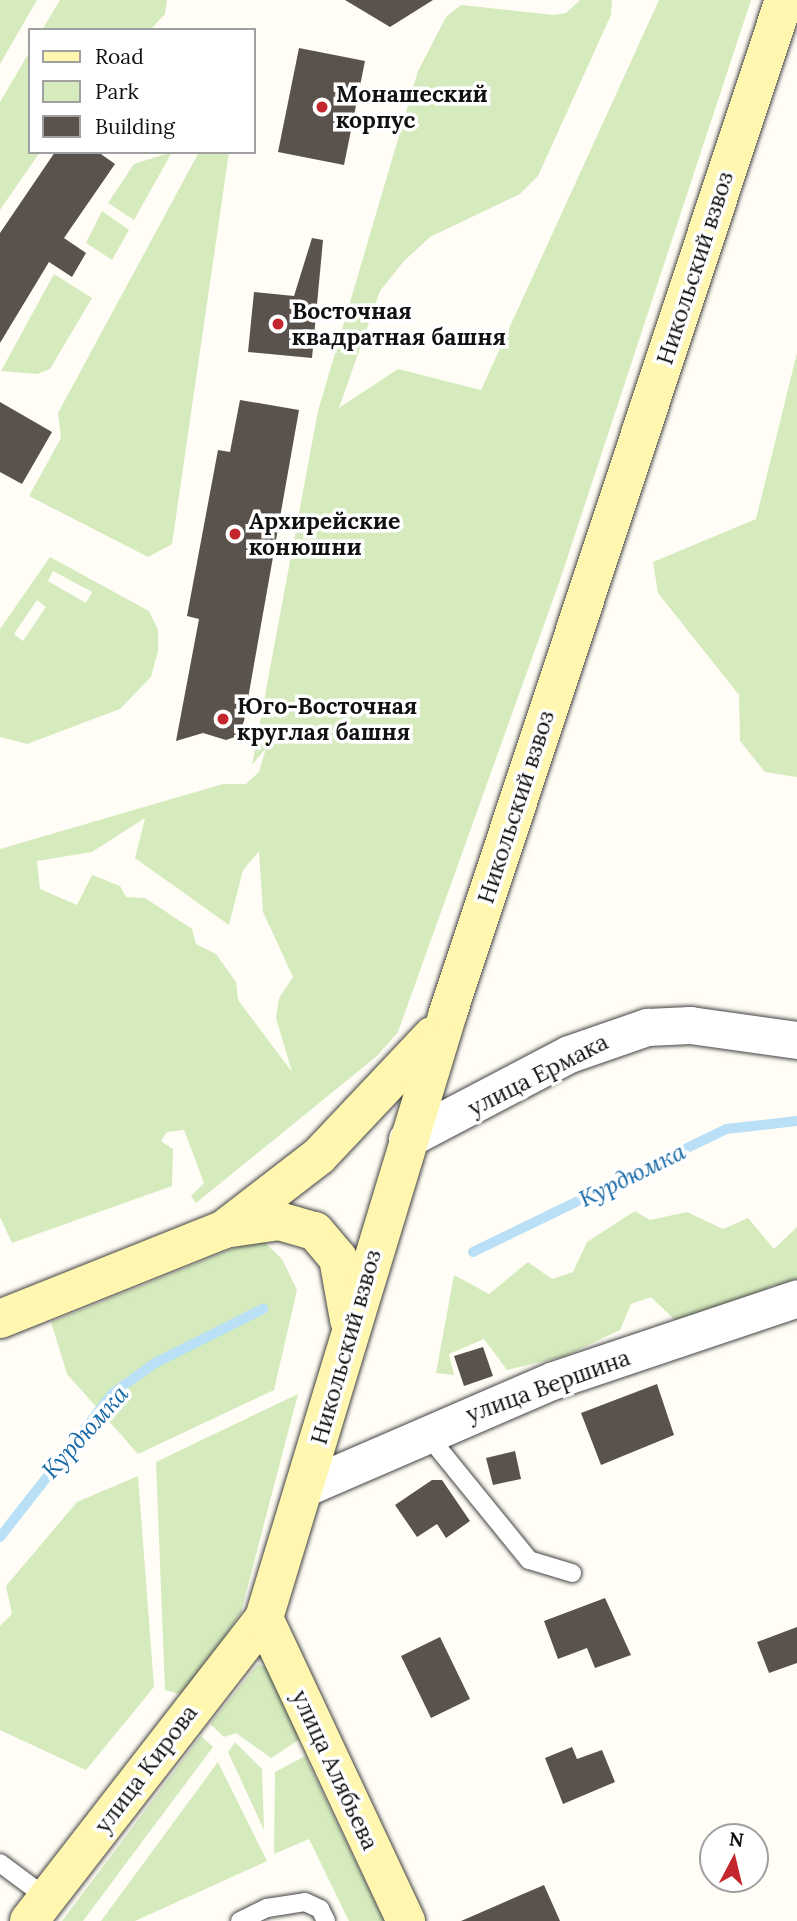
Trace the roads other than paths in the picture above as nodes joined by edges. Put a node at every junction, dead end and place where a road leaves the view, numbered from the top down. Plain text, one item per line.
1 (784, 0) edge
2 (448, 1013) junction
3 (797, 1040) edge
4 (407, 1139) junction
5 (223, 1230) junction
6 (797, 1298) edge
7 (0, 1319) edge
8 (345, 1349) junction
9 (425, 1432) junction
10 (304, 1489) junction
11 (572, 1573) dead end
12 (264, 1618) junction
13 (0, 1863) edge
14 (38, 1910) edge
15 (240, 1921) edge
16 (326, 1921) edge
17 (406, 1921) edge

1 - 2 main road, Никольский взвоз
2 - 4 main road, Никольский взвоз
2 - 5 main road
3 - 4 street, улица Ермака
4 - 8 main road, Никольский взвоз
5 - 7 main road
5 - 8 main road
6 - 9 street, улица Вершина
8 - 10 main road, Никольский взвоз
9 - 10 street, улица Вершина
9 - 11 lane
10 - 12 main road, Никольский взвоз
12 - 14 main road, улица Кирова
12 - 17 main road, улица Алябьева
13 - 14 lane
15 - 16 lane

